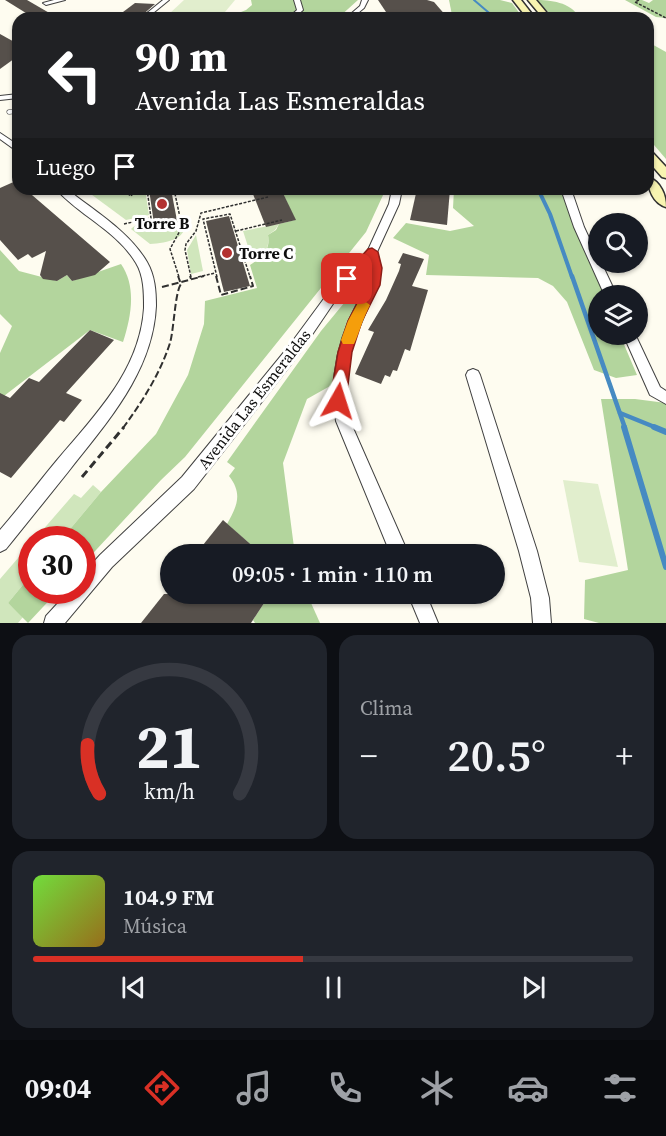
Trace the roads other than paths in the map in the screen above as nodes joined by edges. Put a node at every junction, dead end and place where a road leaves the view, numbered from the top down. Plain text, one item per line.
1 (62, 0) edge
2 (166, 0) edge
3 (365, 0) edge
4 (517, 0) edge
5 (532, 0) edge
6 (46, 3) dead end
7 (151, 12) edge
8 (356, 12) edge
9 (526, 12) edge
10 (542, 12) edge
11 (9, 112) dead end
12 (12, 112) edge
13 (0, 135) edge
14 (12, 144) edge
15 (654, 161) edge
16 (666, 174) edge
17 (654, 189) edge
18 (68, 195) edge
19 (396, 195) edge
20 (568, 195) edge
21 (666, 203) edge
22 (372, 252) junction
23 (605, 285) edge
24 (635, 345) edge
25 (473, 375) dead end
26 (662, 394) edge
27 (0, 543) edge
28 (395, 544) edge
29 (96, 573) edge
30 (70, 604) edge
31 (421, 604) edge
32 (53, 623) edge
33 (429, 623) edge
34 (542, 623) edge

1 - 6 street
2 - 7 street
3 - 8 street
4 - 9 main road
5 - 10 main road
11 - 12 lane
13 - 14 street
15 - 16 main road
17 - 21 main road
18 - 27 street
19 - 22 street, Avenida Las Esmeraldas
20 - 23 street
22 - 28 street
22 - 29 street, Avenida Las Esmeraldas
24 - 26 street
25 - 34 street
30 - 32 street, Avenida Las Esmeraldas
31 - 33 street

